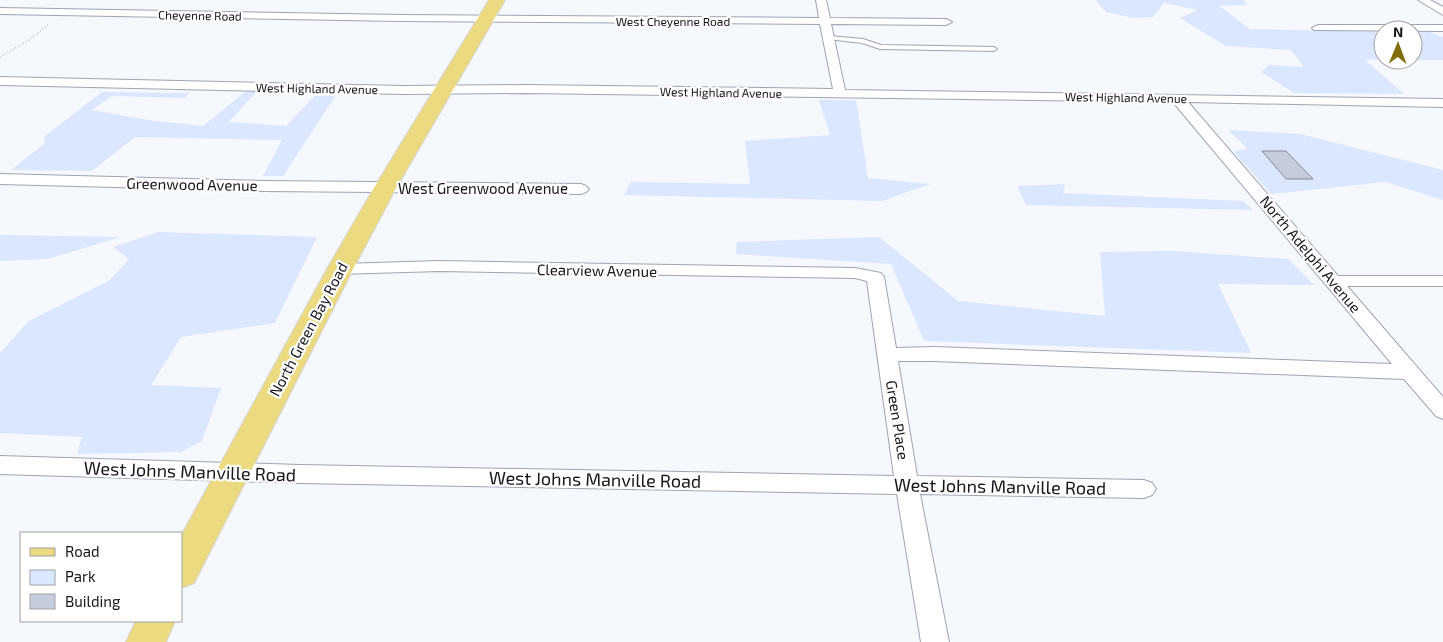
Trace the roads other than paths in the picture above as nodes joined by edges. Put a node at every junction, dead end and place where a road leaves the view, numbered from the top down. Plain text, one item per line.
1 (497, 0) edge
2 (821, 0) edge
3 (1423, 0) edge
4 (0, 11) edge
5 (1443, 12) edge
6 (401, 18) joint
7 (485, 19) junction
8 (825, 22) junction
9 (946, 22) dead end
10 (1318, 28) dead end
11 (1443, 28) edge
12 (829, 38) junction
13 (994, 49) dead end
14 (0, 82) edge
15 (442, 90) junction
16 (840, 94) junction
17 (1177, 98) junction
18 (1443, 104) edge
19 (0, 179) edge
20 (385, 188) junction
21 (582, 189) dead end
22 (340, 268) junction
23 (855, 273) joint
24 (1334, 281) junction
25 (1443, 281) edge
26 (888, 355) junction
27 (1410, 372) junction
28 (1443, 411) edge
29 (0, 465) edge
30 (46, 467) joint
31 (233, 472) junction
32 (908, 485) junction
33 (1144, 489) dead end
34 (182, 570) edge
35 (156, 622) edge
36 (146, 642) edge
37 (935, 642) edge

1 - 7 main road, North Green Bay Road
2 - 8 street
3 - 5 street
4 - 6 street, Cheyenne Road
6 - 7 street, West Cheyenne Road
7 - 8 street, West Cheyenne Road
7 - 15 main road, North Green Bay Road
8 - 9 street, West Cheyenne Road
8 - 12 street
10 - 11 street
12 - 13 lane
12 - 16 street
14 - 15 street, West Highland Avenue
15 - 16 street, West Highland Avenue
15 - 20 main road, North Green Bay Road
16 - 17 street, West Highland Avenue
17 - 18 street, West Highland Avenue
17 - 24 street, North Adelphi Avenue
19 - 20 street, Greenwood Avenue
20 - 21 street, West Greenwood Avenue
20 - 22 main road, North Green Bay Road
22 - 23 street, Clearview Avenue
22 - 31 main road, North Green Bay Road
23 - 26 street, Green Place
24 - 25 street
24 - 27 street, North Adelphi Avenue
26 - 27 street
26 - 32 street, Green Place
27 - 28 street, North Adelphi Avenue
29 - 30 street
30 - 31 street, West Johns Manville Road
31 - 32 street, West Johns Manville Road
31 - 34 main road, North Green Bay Road
32 - 33 street, West Johns Manville Road
32 - 37 street, Green Place
35 - 36 main road

